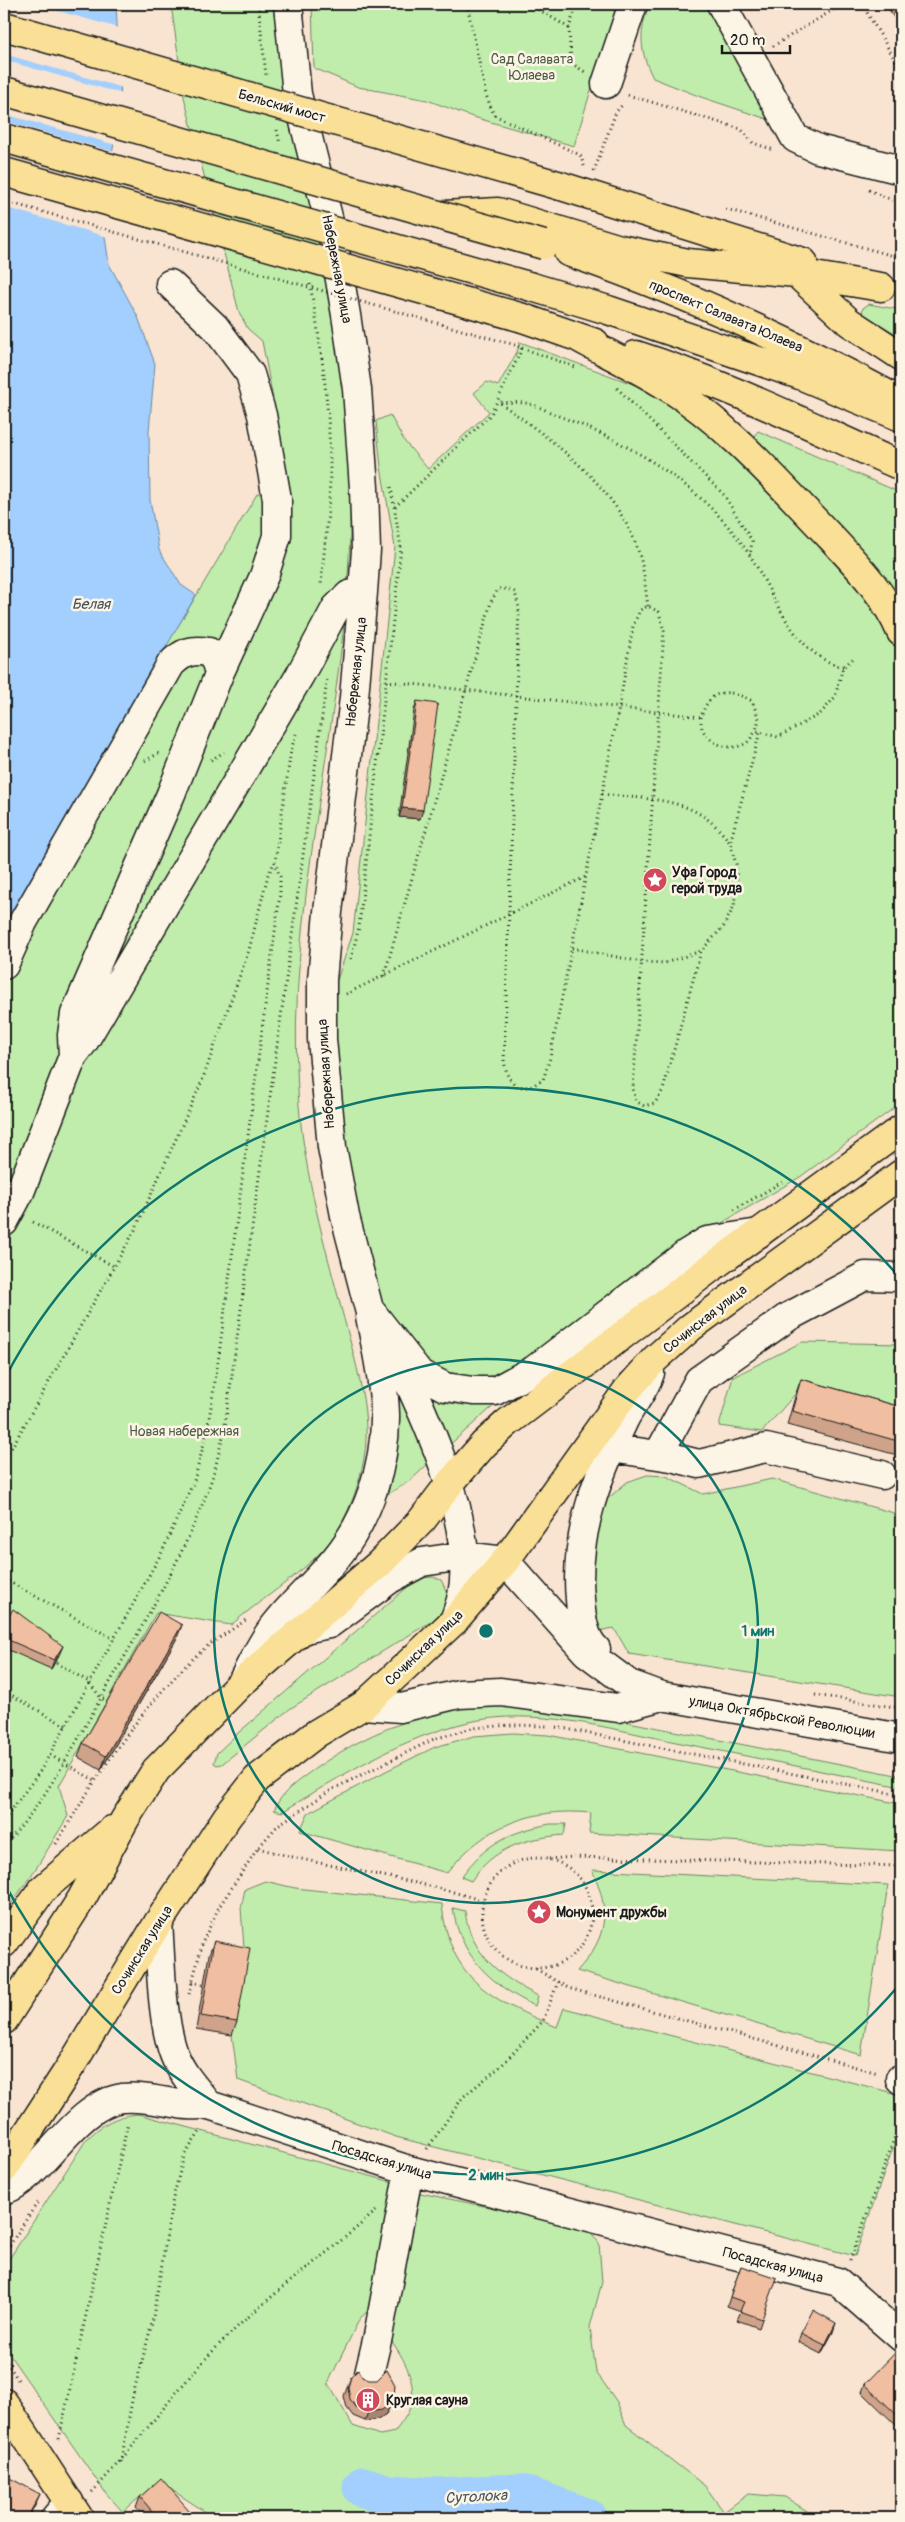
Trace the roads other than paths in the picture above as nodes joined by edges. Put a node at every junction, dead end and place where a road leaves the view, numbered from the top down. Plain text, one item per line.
1 (288, 4) edge
2 (633, 4) edge
3 (721, 4) edge
4 (4, 26) edge
5 (606, 84) road end
6 (4, 91) edge
7 (4, 138) edge
8 (901, 170) edge
9 (4, 172) edge
10 (547, 236) junction
11 (787, 263) junction
12 (170, 284) dead end
13 (891, 289) edge
14 (579, 338) junction
15 (901, 356) edge
16 (901, 402) edge
17 (901, 417) edge
18 (901, 466) edge
19 (363, 592) junction
20 (901, 632) edge
21 (219, 674) junction
22 (4, 965) edge
23 (73, 1056) junction
24 (901, 1112) edge
25 (901, 1129) edge
26 (901, 1174) edge
27 (821, 1187) junction
28 (4, 1222) edge
29 (759, 1233) junction
30 (901, 1277) edge
31 (369, 1310) junction
32 (386, 1335) junction
33 (655, 1360) junction
34 (611, 1448) junction
35 (658, 1455) junction
36 (882, 1475) dead end
37 (450, 1483) junction
38 (458, 1514) junction
39 (463, 1556) junction
40 (505, 1561) junction
41 (422, 1562) junction
42 (458, 1609) junction
43 (304, 1629) junction
44 (241, 1683) junction
45 (662, 1696) junction
46 (364, 1705) junction
47 (901, 1738) edge
48 (125, 1819) junction
49 (158, 1923) junction
50 (4, 1943) edge
51 (4, 2020) edge
52 (207, 2114) junction
53 (418, 2160) junction
54 (4, 2169) edge
55 (4, 2190) edge
56 (901, 2337) edge
57 (369, 2374) dead end
58 (4, 2382) edge
59 (4, 2403) edge
60 (4, 2438) edge
61 (39, 2458) junction
62 (73, 2508) edge

1 - 19 street, Набережная улица
2 - 5 street
3 - 8 street
4 - 11 main road, Бельский мост, bridge
6 - 10 main road, bridge
7 - 17 main road, bridge
9 - 14 main road, bridge
10 - 11 main road
10 - 16 main road, проспект Салавата Юлаева
11 - 13 main road
11 - 15 main road
12 - 21 street
14 - 18 main road
14 - 20 main road
19 - 23 street
19 - 31 street, Набережная улица
21 - 22 street
21 - 23 street
23 - 28 street
24 - 27 main road
25 - 27 main road
26 - 33 main road, Сочинская улица
27 - 29 main road
29 - 32 street
29 - 37 main road
30 - 35 street
31 - 32 street, Набережная улица
31 - 44 street
32 - 37 street
33 - 34 street
33 - 40 main road, Сочинская улица
34 - 35 street
34 - 45 street
35 - 36 street
37 - 38 street
37 - 43 main road
38 - 39 street
38 - 40 street
39 - 40 street
39 - 41 street
39 - 42 street
40 - 42 main road, Сочинская улица
40 - 45 street
41 - 42 street
41 - 43 street
42 - 46 main road, Сочинская улица
43 - 44 main road
44 - 48 main road
45 - 46 street
45 - 47 street, улица Октябрьской Революции
46 - 49 main road, Сочинская улица
48 - 50 main road
48 - 51 main road
49 - 52 street
49 - 54 main road, Сочинская улица
52 - 53 street, Посадская улица
52 - 55 street, Посадская улица
53 - 56 street, Посадская улица
53 - 57 street
58 - 61 main road
59 - 61 main road
60 - 61 main road
61 - 62 main road

